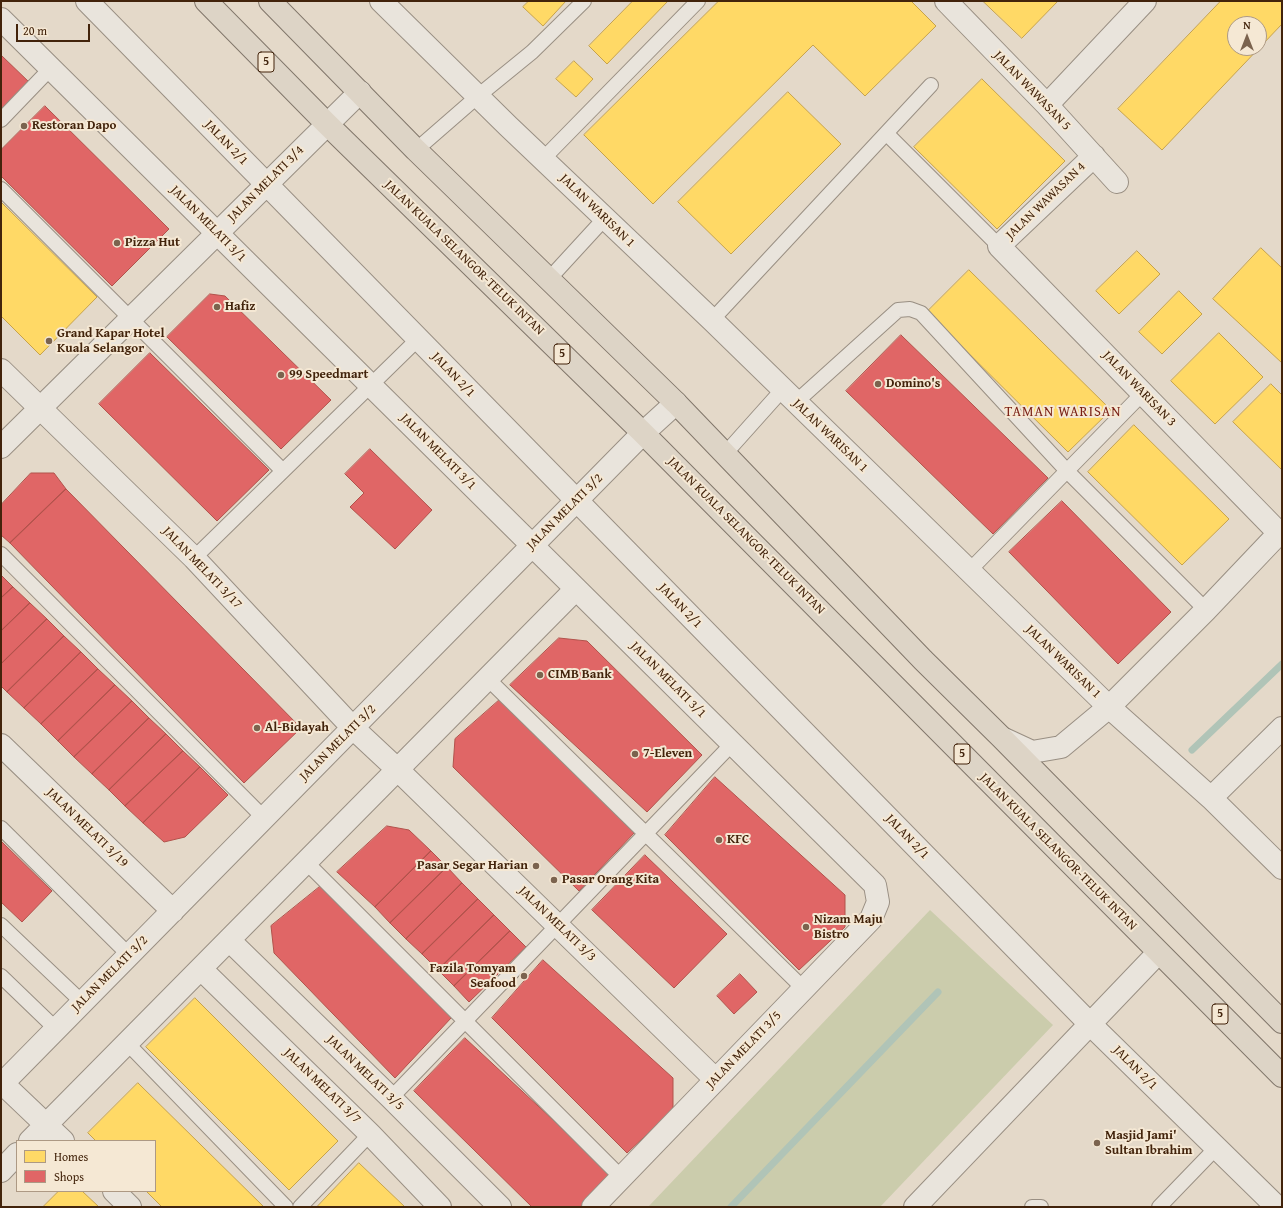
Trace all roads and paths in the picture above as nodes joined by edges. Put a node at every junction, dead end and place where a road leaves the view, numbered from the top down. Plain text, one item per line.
1 (87, 1) edge
2 (206, 1) edge
3 (270, 1) edge
4 (381, 1) edge
5 (584, 1) edge
6 (698, 1) edge
7 (946, 1) edge
8 (1145, 1) edge
9 (1, 19) edge
10 (51, 68) junction
11 (931, 85) dead end
12 (360, 92) junction
13 (478, 96) junction
14 (1048, 105) junction
15 (1, 120) edge
16 (327, 124) junction
17 (887, 134) junction
18 (416, 150) junction
19 (1094, 156) junction
20 (542, 158) junction
21 (1117, 182) dead end
22 (266, 184) junction
23 (1, 189) edge
24 (604, 218) junction
25 (217, 233) junction
26 (999, 246) junction
27 (549, 279) junction
28 (131, 318) junction
29 (712, 320) junction
30 (418, 339) junction
31 (1, 370) edge
32 (371, 386) junction
33 (1143, 393) junction
34 (790, 396) junction
35 (676, 403) junction
36 (40, 408) junction
37 (643, 433) junction
38 (1, 447) edge
39 (724, 455) junction
40 (284, 471) junction
41 (1067, 471) junction
42 (577, 500) junction
43 (1278, 540) edge
44 (532, 545) junction
45 (1, 554) edge
46 (194, 558) junction
47 (970, 571) junction
48 (576, 589) junction
49 (1206, 610) junction
50 (488, 678) junction
51 (1109, 707) junction
52 (353, 728) junction
53 (1282, 728) edge
54 (1002, 738) junction
55 (732, 744) junction
56 (1, 745) edge
57 (398, 770) junction
58 (1211, 798) junction
59 (264, 818) junction
60 (1, 828) edge
61 (645, 834) junction
62 (306, 862) junction
63 (1282, 868) edge
64 (875, 885) joint
65 (173, 911) junction
66 (1, 925) edge
67 (558, 925) junction
68 (229, 940) junction
69 (1158, 953) junction
70 (129, 955) junction
71 (201, 969) junction
72 (1, 976) edge
73 (803, 988) junction
74 (82, 1002) junction
75 (465, 1021) junction
76 (1282, 1022) edge
77 (1090, 1024) junction
78 (56, 1029) junction
79 (127, 1043) junction
80 (1282, 1076) edge
81 (715, 1079) junction
82 (2, 1083) edge
83 (391, 1098) junction
84 (47, 1124) junction
85 (370, 1134) junction
86 (31, 1140) edge
87 (62, 1140) edge
88 (1216, 1148) junction
89 (16, 1155) edge
90 (1, 1170) edge
91 (621, 1177) junction
92 (115, 1192) edge
93 (130, 1207) edge
94 (286, 1207) edge
95 (300, 1207) edge
96 (440, 1207) edge
97 (500, 1207) edge
98 (593, 1207) edge
99 (915, 1207) edge
100 (1032, 1207) edge
101 (1041, 1207) edge
102 (1160, 1207) edge
103 (1277, 1207) edge

1 - 22 street, JALAN 2/1
2 - 16 highway, JALAN KUALA SELANGOR-TELUK INTAN / 5
3 - 12 highway
4 - 13 street, JALAN WARISAN 1
5 - 13 lane
6 - 20 lane
7 - 14 street, JALAN WAWASAN 5
8 - 14 street
9 - 10 street, JALAN MELATI 3/1
10 - 15 lane
10 - 25 street, JALAN MELATI 3/1
11 - 17 lane
12 - 16 street, JALAN MELATI 3/4
12 - 18 highway
13 - 18 lane
13 - 20 street, JALAN WARISAN 1
14 - 19 street, JALAN WAWASAN 5
16 - 22 street, JALAN MELATI 3/4
16 - 37 highway, JALAN KUALA SELANGOR-TELUK INTAN / 5
17 - 26 lane
17 - 29 lane
18 - 27 highway
19 - 21 street, JALAN WAWASAN 5
19 - 26 street, JALAN WAWASAN 4
20 - 24 street, JALAN WARISAN 1
22 - 25 street, JALAN MELATI 3/4
22 - 30 street, JALAN 2/1
23 - 28 lane
24 - 27 lane
24 - 29 street, JALAN WARISAN 1
25 - 28 street, JALAN MELATI 3/4
25 - 32 street, JALAN MELATI 3/1
26 - 33 street, JALAN WARISAN 3
27 - 35 highway
28 - 36 street, JALAN MELATI 3/4
28 - 40 lane
29 - 34 street, JALAN WARISAN 1
30 - 32 lane
30 - 42 street, JALAN 2/1
31 - 36 street, JALAN MELATI 3/17
32 - 40 lane
32 - 44 street, JALAN MELATI 3/1
33 - 41 lane
33 - 43 street, JALAN WARISAN 3
34 - 39 lane
34 - 41 lane
34 - 47 street, JALAN WARISAN 1
35 - 37 street, JALAN MELATI 3/2
35 - 39 highway
36 - 38 street, JALAN MELATI 3/4
36 - 46 street, JALAN MELATI 3/17
37 - 42 street, JALAN MELATI 3/2
37 - 69 highway, JALAN KUALA SELANGOR-TELUK INTAN / 5
39 - 54 highway
40 - 46 lane
41 - 47 lane
41 - 49 lane
42 - 44 street, JALAN MELATI 3/2
42 - 77 street, JALAN 2/1
43 - 49 street
44 - 48 street, JALAN MELATI 3/1
44 - 52 street, JALAN MELATI 3/2
45 - 59 lane
46 - 52 street, JALAN MELATI 3/17
47 - 51 street, JALAN WARISAN 1
48 - 50 street
48 - 55 street, JALAN MELATI 3/1
49 - 51 street
50 - 57 street
50 - 61 lane
51 - 54 street
51 - 58 street, JALAN WARISAN 1
52 - 57 street, JALAN MELATI 3/17
52 - 59 street, JALAN MELATI 3/2
53 - 58 street
54 - 76 highway
55 - 61 lane
55 - 64 street, JALAN MELATI 3/1
56 - 65 street, JALAN MELATI 3/19
57 - 62 street
57 - 67 street, JALAN MELATI 3/3
58 - 63 street, JALAN WARISAN 1
59 - 65 street, JALAN MELATI 3/2
60 - 70 lane
61 - 67 lane
61 - 73 lane
62 - 68 street
62 - 75 lane
64 - 73 street, JALAN MELATI 3/5
65 - 70 street, JALAN MELATI 3/2
66 - 74 lane
67 - 75 lane
67 - 81 street, JALAN MELATI 3/3
68 - 71 street
68 - 83 street, JALAN MELATI 3/5
69 - 77 street
69 - 80 highway, JALAN KUALA SELANGOR-TELUK INTAN / 5
70 - 74 street, JALAN MELATI 3/2
71 - 79 street
71 - 85 street, JALAN MELATI 3/7
72 - 78 lane
73 - 81 street, JALAN MELATI 3/5
74 - 78 street, JALAN MELATI 3/2
75 - 83 lane
75 - 91 lane
77 - 88 street, JALAN 2/1
77 - 99 street
78 - 82 street, JALAN MELATI 3/2
79 - 84 street
79 - 94 lane
81 - 91 street, JALAN MELATI 3/5
82 - 84 street
83 - 97 street, JALAN MELATI 3/5
84 - 86 street
84 - 87 street
85 - 95 lane
85 - 96 street, JALAN MELATI 3/7
88 - 102 lane
88 - 103 street, JALAN 2/1
89 - 90 street
91 - 98 street, JALAN MELATI 3/5
92 - 93 street
100 - 101 lane

